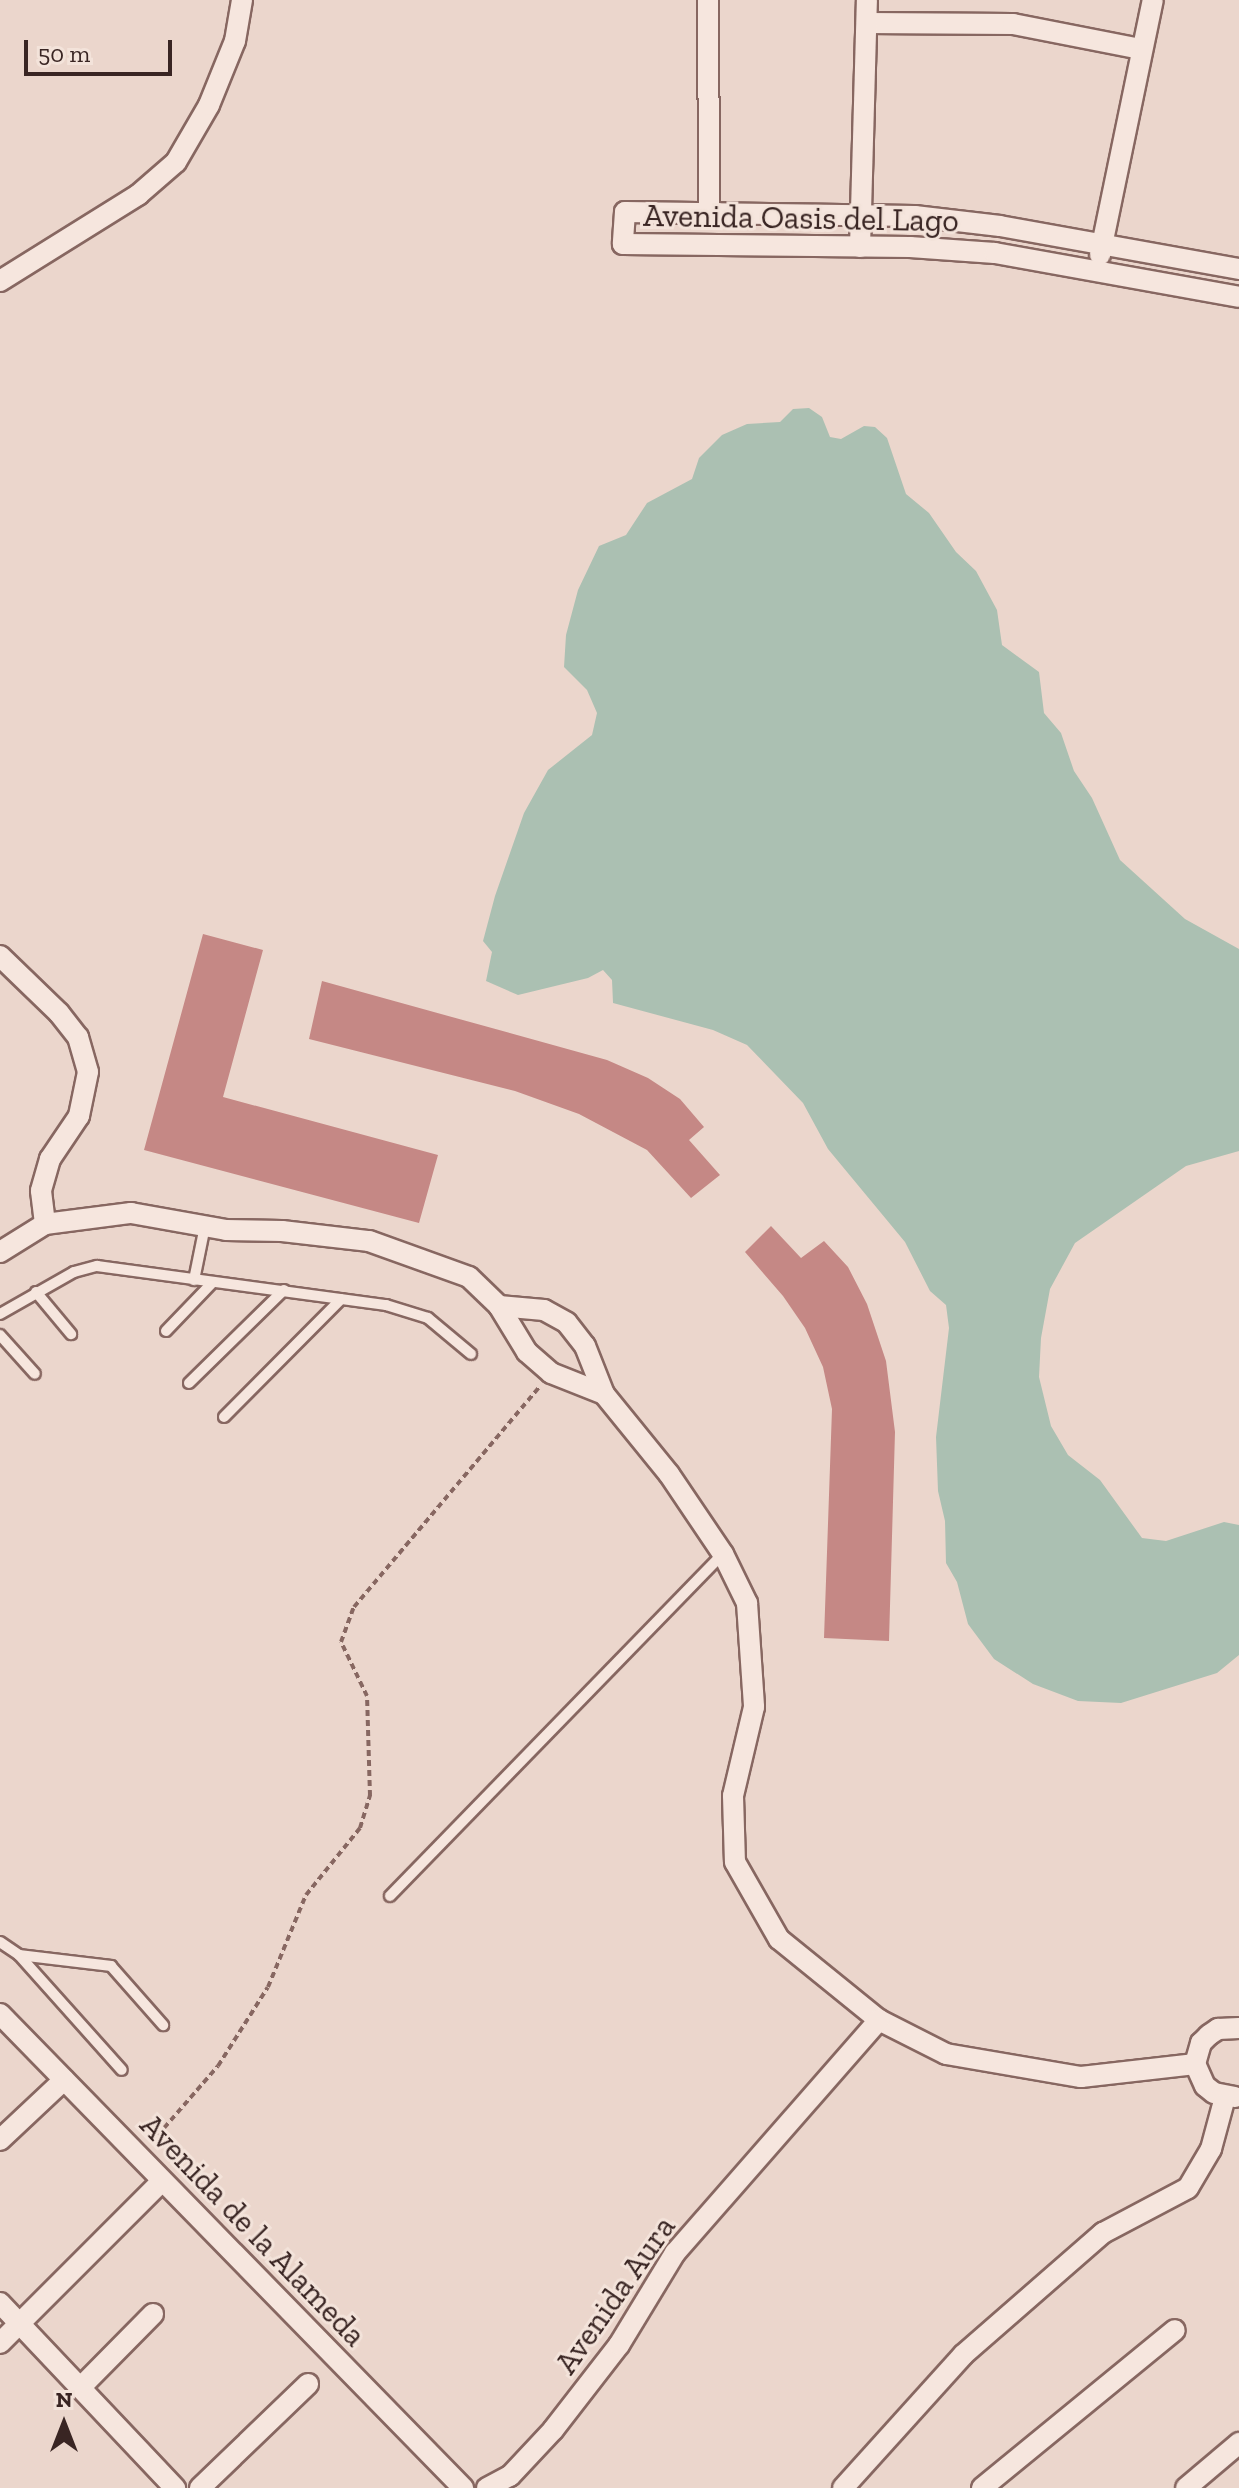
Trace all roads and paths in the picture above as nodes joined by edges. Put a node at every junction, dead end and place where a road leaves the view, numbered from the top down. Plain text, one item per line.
1 (242, 0) edge
2 (708, 0) edge
3 (867, 0) edge
4 (1153, 0) edge
5 (867, 23) junction
6 (1141, 49) junction
7 (709, 213) junction
8 (861, 216) junction
9 (1102, 245) junction
10 (860, 247) junction
11 (1239, 269) edge
12 (1097, 271) junction
13 (0, 281) edge
14 (1239, 297) edge
15 (0, 956) edge
16 (45, 1224) junction
17 (205, 1226) junction
18 (0, 1252) edge
19 (194, 1280) junction
20 (212, 1283) junction
21 (284, 1290) junction
22 (36, 1292) junction
23 (341, 1299) junction
24 (499, 1306) junction
25 (0, 1314) edge
26 (166, 1331) dead end
27 (71, 1334) dead end
28 (0, 1335) edge
29 (471, 1354) dead end
30 (551, 1373) junction
31 (35, 1374) dead end
32 (189, 1383) dead end
33 (604, 1394) junction
34 (224, 1417) dead end
35 (723, 1554) junction
36 (390, 1896) dead end
37 (0, 1942) edge
38 (19, 1955) junction
39 (0, 2014) edge
40 (879, 2020) junction
41 (163, 2025) dead end
42 (1239, 2028) edge
43 (1195, 2064) junction
44 (122, 2070) dead end
45 (64, 2080) junction
46 (1232, 2096) edge
47 (0, 2140) edge
48 (139, 2157) junction
49 (162, 2181) junction
50 (0, 2303) edge
51 (153, 2314) dead end
52 (19, 2323) junction
53 (1175, 2330) dead end
54 (0, 2343) edge
55 (308, 2384) dead end
56 (80, 2388) junction
57 (1239, 2443) edge
58 (175, 2488) edge
59 (200, 2488) edge
60 (463, 2488) edge
61 (487, 2488) edge
62 (843, 2488) edge
63 (982, 2488) edge
64 (1186, 2488) edge

1 - 13 street
2 - 7 street
3 - 5 street
4 - 6 street
5 - 6 street
5 - 8 street
6 - 9 street
7 - 8 street, Avenida Oasis del Lago
7 - 10 street, Avenida Oasis del Lago
8 - 9 street, Avenida Oasis del Lago
8 - 10 street
9 - 11 street, Avenida Oasis del Lago
9 - 12 street
10 - 12 street, Avenida Oasis del Lago
12 - 14 street, Avenida Oasis del Lago
15 - 16 street
16 - 17 street
16 - 18 street
17 - 19 lane
17 - 24 street
19 - 20 lane
19 - 22 lane
20 - 21 lane
20 - 26 lane
21 - 23 lane
21 - 32 lane
22 - 25 lane
22 - 27 lane
23 - 29 lane
23 - 34 lane
24 - 30 street
24 - 33 street
28 - 31 lane
30 - 33 street
30 - 48 path
33 - 35 street
35 - 36 lane
35 - 40 street
37 - 38 lane
38 - 41 lane
38 - 44 lane
39 - 45 street, Avenida de la Alameda
40 - 43 street
40 - 61 street, Avenida Aura
42 - 43 street
43 - 46 street
45 - 47 street
45 - 48 street, Avenida de la Alameda
46 - 62 street
48 - 49 street, Avenida de la Alameda
49 - 52 street
49 - 60 street, Avenida de la Alameda
50 - 52 street
51 - 56 street
52 - 54 street
52 - 56 street
53 - 63 street
55 - 59 street
56 - 58 street
57 - 64 street

